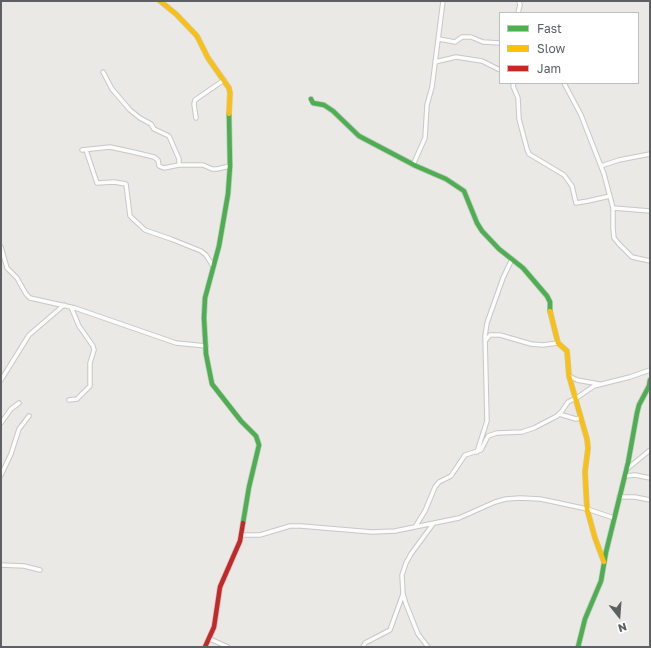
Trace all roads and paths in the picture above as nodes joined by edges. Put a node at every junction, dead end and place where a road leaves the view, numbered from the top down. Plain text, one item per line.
1 (160, 1) edge
2 (443, 1) edge
3 (519, 1) edge
4 (518, 12) edge
5 (439, 39) junction
6 (499, 43) edge
7 (435, 62) junction
8 (499, 70) edge
9 (102, 72) dead end
10 (224, 80) junction
11 (513, 84) edge
12 (565, 84) edge
13 (311, 99) dead end
14 (196, 118) dead end
15 (650, 154) edge
16 (413, 164) junction
17 (179, 165) junction
18 (230, 166) junction
19 (601, 166) junction
20 (610, 196) junction
21 (613, 208) junction
22 (650, 211) edge
23 (1, 247) edge
24 (512, 259) junction
25 (650, 261) edge
26 (213, 266) junction
27 (64, 305) junction
28 (71, 307) junction
29 (486, 340) junction
30 (558, 343) junction
31 (206, 346) junction
32 (650, 370) edge
33 (569, 376) junction
34 (1, 380) edge
35 (650, 380) edge
36 (599, 384) junction
37 (649, 386) edge
38 (575, 398) junction
39 (69, 400) dead end
40 (19, 403) dead end
41 (559, 414) junction
42 (29, 416) dead end
43 (580, 418) junction
44 (1, 422) edge
45 (650, 450) edge
46 (477, 452) junction
47 (626, 469) junction
48 (1, 475) edge
49 (625, 476) junction
50 (650, 478) edge
51 (619, 498) junction
52 (650, 500) edge
53 (587, 509) junction
54 (614, 518) junction
55 (434, 524) junction
56 (415, 527) junction
57 (242, 535) junction
58 (604, 562) junction
59 (1, 566) edge
60 (40, 570) dead end
61 (403, 594) junction
62 (210, 639) junction
63 (205, 647) edge
64 (228, 647) edge
65 (363, 647) edge
66 (428, 647) edge
67 (578, 647) edge

1 - 10 street
2 - 5 street
3 - 4 street
5 - 6 street
5 - 7 street
7 - 8 street
7 - 16 street
9 - 17 street
10 - 14 street
10 - 18 street
11 - 20 street
12 - 19 street
13 - 16 street
15 - 19 street
16 - 24 street
17 - 18 street
17 - 26 street
18 - 26 street
19 - 20 street
20 - 21 street
21 - 22 street
21 - 25 street
23 - 27 street
24 - 29 street
24 - 30 street
26 - 31 street
27 - 28 street
27 - 34 street
28 - 31 street
28 - 39 street
29 - 30 street
29 - 46 street
30 - 33 street
31 - 57 street
32 - 36 street
33 - 36 street
33 - 38 street
35 - 37 street
36 - 38 street
37 - 47 street
38 - 41 street
38 - 43 street
40 - 44 street
41 - 43 street
41 - 46 street
42 - 48 street
43 - 53 street
45 - 47 street
46 - 56 street
47 - 49 street
49 - 50 street
49 - 51 street
51 - 52 street
51 - 54 street
53 - 54 street
53 - 55 street
53 - 58 street
54 - 58 street
55 - 56 street
55 - 61 street
56 - 57 street
57 - 62 street
58 - 67 street
59 - 60 street
61 - 65 street
61 - 66 street
62 - 63 street
62 - 64 street

